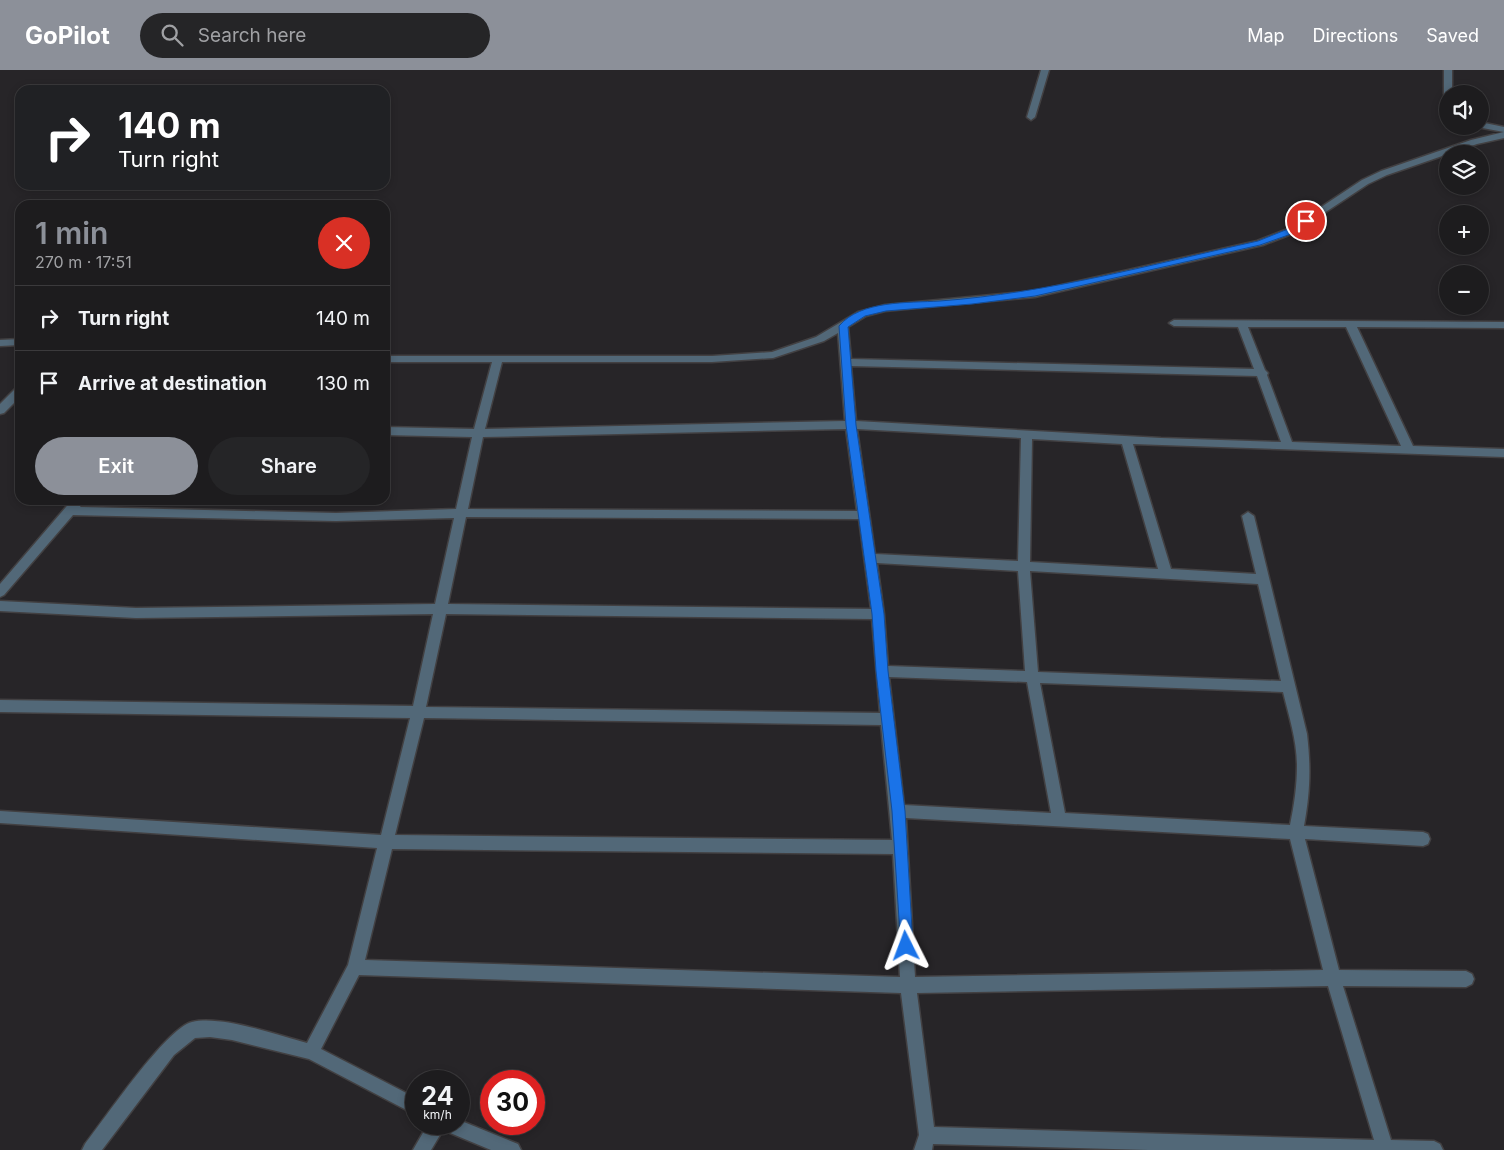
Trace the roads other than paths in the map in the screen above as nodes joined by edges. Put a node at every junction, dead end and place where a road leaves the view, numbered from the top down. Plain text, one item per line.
1 (1045, 70) edge
2 (1448, 70) edge
3 (1448, 85) edge
4 (1031, 116) dead end
5 (1489, 127) edge
6 (1504, 130) edge
7 (1504, 136) edge
8 (1174, 323) dead end
9 (1242, 323) junction
10 (1350, 324) junction
11 (1504, 325) edge
12 (843, 326) junction
13 (15, 342) edge
14 (0, 343) edge
15 (390, 359) edge
16 (498, 359) junction
17 (846, 362) junction
18 (1262, 373) junction
19 (15, 395) edge
20 (0, 410) edge
21 (851, 425) junction
22 (390, 431) edge
23 (478, 433) junction
24 (1027, 435) junction
25 (1126, 440) junction
26 (1288, 446) junction
27 (1409, 450) junction
28 (1504, 453) edge
29 (75, 505) edge
30 (70, 511) junction
31 (460, 513) junction
32 (864, 515) junction
33 (1248, 516) dead end
34 (870, 558) junction
35 (1024, 566) junction
36 (1166, 574) junction
37 (1263, 580) junction
38 (0, 592) edge
39 (0, 606) edge
40 (440, 609) junction
41 (878, 614) junction
42 (882, 671) junction
43 (1032, 676) junction
44 (1288, 687) junction
45 (0, 706) edge
46 (418, 714) junction
47 (887, 720) junction
48 (898, 811) junction
49 (0, 817) edge
50 (1058, 820) junction
51 (1296, 832) junction
52 (1423, 839) dead end
53 (385, 842) junction
54 (900, 847) junction
55 (355, 967) junction
56 (1333, 978) junction
57 (1466, 979) dead end
58 (908, 985) junction
59 (311, 1052) junction
60 (405, 1102) edge
61 (470, 1133) edge
62 (431, 1135) edge
63 (925, 1142) edge
64 (1386, 1149) edge
65 (91, 1150) edge
66 (422, 1150) edge
67 (512, 1150) edge
68 (1434, 1150) edge

1 - 4 street
2 - 3 street
5 - 6 street
7 - 12 street
8 - 9 street
9 - 10 street
9 - 18 street
10 - 11 street
10 - 27 street
12 - 16 street
12 - 17 street
13 - 14 street
15 - 16 street
16 - 23 street
17 - 18 street
17 - 21 street
18 - 26 street
19 - 20 street
21 - 23 street
21 - 24 street
21 - 32 street
22 - 23 street
23 - 31 street
24 - 25 street
24 - 35 street
25 - 26 street
25 - 36 street
26 - 27 street
27 - 28 street
29 - 30 street
30 - 31 street
30 - 38 street
31 - 32 street
31 - 40 street
32 - 34 street
33 - 37 street
34 - 35 street
34 - 41 street
35 - 36 street
35 - 43 street
36 - 37 street
37 - 44 street
39 - 40 street
40 - 41 street
40 - 46 street
41 - 42 street
42 - 43 street
42 - 47 street
43 - 44 street
43 - 50 street
44 - 51 street
45 - 46 street
46 - 47 street
46 - 53 street
47 - 48 street
48 - 50 street
48 - 54 street
49 - 53 street
50 - 51 street
51 - 52 street
51 - 56 street
53 - 54 street
53 - 55 street
54 - 58 street
55 - 58 street
55 - 59 street
56 - 57 street
56 - 58 street
56 - 64 street
58 - 63 street
59 - 60 street
59 - 65 street
61 - 67 street
62 - 66 street
63 - 64 street
64 - 68 street

